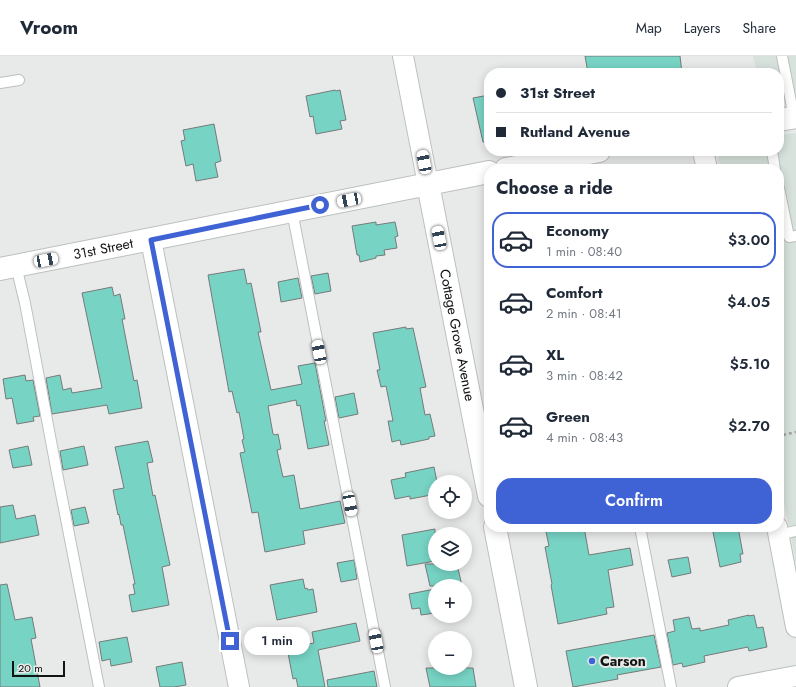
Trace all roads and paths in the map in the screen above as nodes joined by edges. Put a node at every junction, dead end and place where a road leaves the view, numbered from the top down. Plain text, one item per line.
1 (403, 56) edge
2 (782, 56) edge
3 (784, 68) edge
4 (784, 72) edge
5 (19, 80) dead end
6 (0, 83) edge
7 (790, 118) edge
8 (586, 156) edge
9 (569, 163) edge
10 (558, 164) edge
11 (484, 173) edge
12 (428, 184) junction
13 (292, 211) junction
14 (784, 212) edge
15 (796, 236) edge
16 (151, 240) junction
17 (8, 268) edge
18 (796, 432) edge
19 (784, 435) edge
20 (484, 470) edge
21 (784, 531) edge
22 (496, 532) edge
23 (641, 532) edge
24 (796, 627) edge
25 (796, 676) edge
26 (99, 687) edge
27 (239, 687) edge
28 (386, 687) edge
29 (526, 687) edge
30 (671, 687) edge
31 (738, 687) edge

1 - 12 street, Cottage Grove Avenue
2 - 3 lane
4 - 7 lane
5 - 6 lane
8 - 9 main road
9 - 10 main road
11 - 12 main road, 31st Street
12 - 13 main road, 31st Street
12 - 20 main road, Cottage Grove Avenue
13 - 16 main road, 31st Street
13 - 28 lane
14 - 15 lane
16 - 17 main road, 31st Street
16 - 27 street
17 - 26 lane
18 - 19 path
21 - 24 street
22 - 29 main road
23 - 30 lane
25 - 31 street

